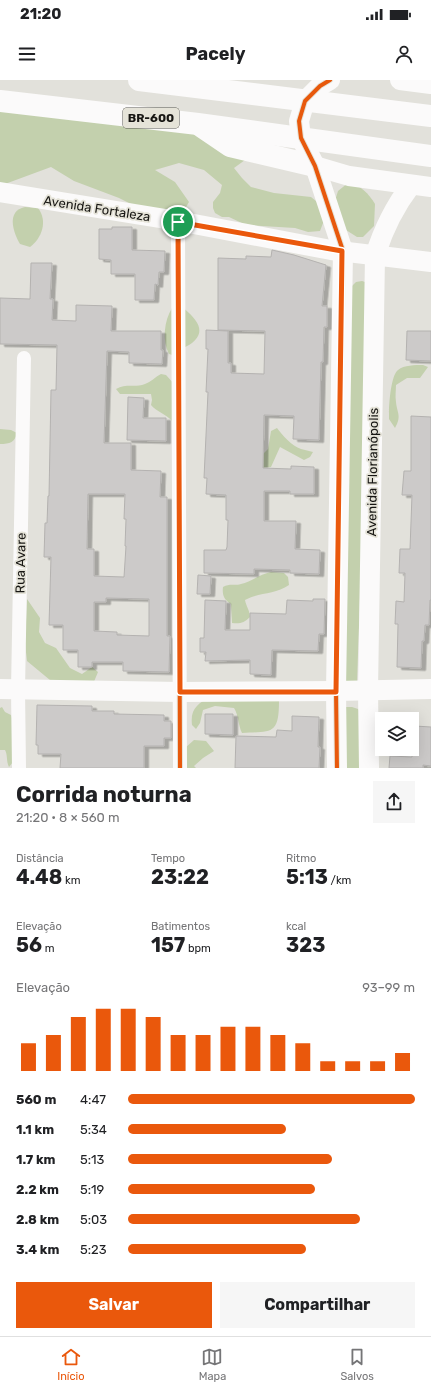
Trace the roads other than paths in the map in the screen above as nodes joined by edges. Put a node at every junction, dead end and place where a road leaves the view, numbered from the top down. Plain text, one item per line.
1 (139, 80) edge
2 (229, 80) edge
3 (330, 80) edge
4 (400, 80) edge
5 (431, 84) edge
6 (197, 88) junction
7 (0, 101) edge
8 (305, 101) junction
9 (431, 116) edge
10 (198, 124) junction
11 (301, 138) junction
12 (431, 156) edge
13 (315, 166) junction
14 (411, 185) junction
15 (431, 187) edge
16 (0, 192) edge
17 (178, 222) junction
18 (342, 251) junction
19 (375, 256) junction
20 (431, 262) edge
21 (24, 358) dead end
22 (431, 689) edge
23 (9, 690) edge
24 (368, 690) junction
25 (180, 692) junction
26 (336, 692) junction
27 (19, 768) edge
28 (180, 768) edge
29 (337, 768) edge
30 (369, 768) edge

1 - 6 main road
2 - 6 main road
3 - 8 street
4 - 5 street
6 - 8 main road
7 - 10 main road, BR-600
8 - 9 main road
8 - 11 street
10 - 11 main road, BR-600
10 - 13 main road
11 - 12 main road, BR-600
11 - 13 street
13 - 14 street
13 - 18 street
14 - 15 street
14 - 19 street, Avenida Florianópolis
16 - 17 street, Avenida Fortaleza
17 - 18 street, Avenida Fortaleza
17 - 25 street
18 - 19 street, Avenida Fortaleza
18 - 26 street
19 - 20 street, Avenida Fortaleza
19 - 24 street, Avenida Florianópolis
21 - 23 street, Rua Avare
22 - 24 street
23 - 25 street
23 - 27 street, Rua Avare
24 - 26 street
24 - 30 street, Avenida Florianópolis
25 - 26 street
25 - 28 street
26 - 29 street

